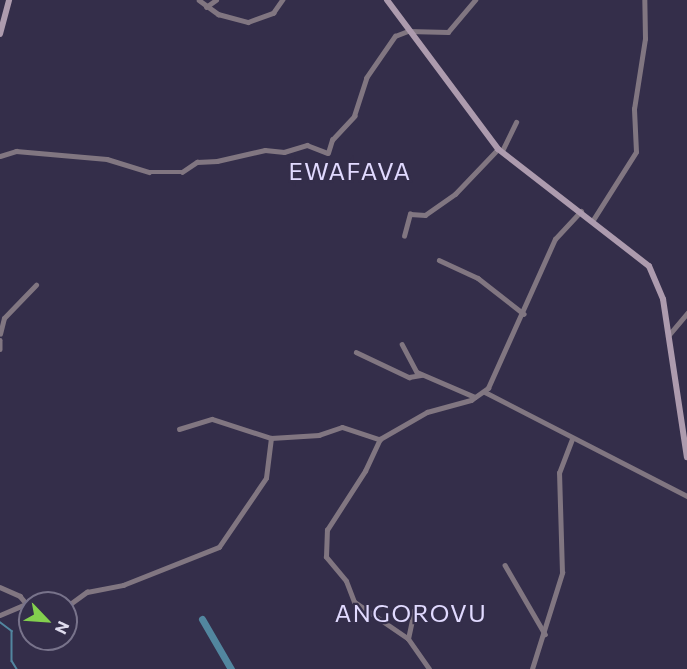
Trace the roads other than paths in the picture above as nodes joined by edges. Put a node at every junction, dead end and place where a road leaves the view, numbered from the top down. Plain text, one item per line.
1 (9, 0) edge
2 (199, 0) edge
3 (216, 0) edge
4 (282, 0) edge
5 (387, 0) edge
6 (475, 0) edge
7 (645, 0) edge
8 (206, 7) junction
9 (408, 31) junction
10 (0, 34) edge
11 (516, 122) dead end
12 (500, 150) junction
13 (0, 156) edge
14 (581, 211) junction
15 (593, 220) junction
16 (404, 236) dead end
17 (439, 260) dead end
18 (36, 285) dead end
19 (687, 313) edge
20 (524, 314) junction
21 (0, 334) edge
22 (668, 336) junction
23 (0, 340) edge
24 (402, 344) dead end
25 (0, 349) edge
26 (356, 352) dead end
27 (422, 375) junction
28 (485, 392) junction
29 (475, 397) junction
30 (179, 429) dead end
31 (271, 438) junction
32 (380, 439) junction
33 (572, 439) junction
34 (687, 458) edge
35 (687, 496) edge
36 (505, 565) dead end
37 (0, 587) edge
38 (18, 595) edge
39 (78, 598) edge
40 (18, 609) edge
41 (414, 610) dead end
42 (0, 615) edge
43 (546, 634) junction
44 (408, 639) junction
45 (429, 669) edge
46 (532, 669) edge

1 - 10 street
2 - 8 street
3 - 8 street
4 - 8 street
5 - 9 street
6 - 9 street
7 - 15 street
9 - 12 street
9 - 13 street
11 - 12 street
12 - 14 street
12 - 16 street
14 - 15 street
14 - 20 street
15 - 22 street
17 - 20 street
18 - 21 street
19 - 22 street
20 - 28 street
22 - 34 street
23 - 25 street
24 - 27 street
26 - 27 street
27 - 29 street
28 - 29 street
28 - 33 street
29 - 32 street
30 - 31 street
31 - 32 street
31 - 39 street
32 - 44 street
33 - 35 street
33 - 43 street
36 - 43 street
37 - 38 street
40 - 42 street
41 - 44 street
43 - 46 street
44 - 45 street

